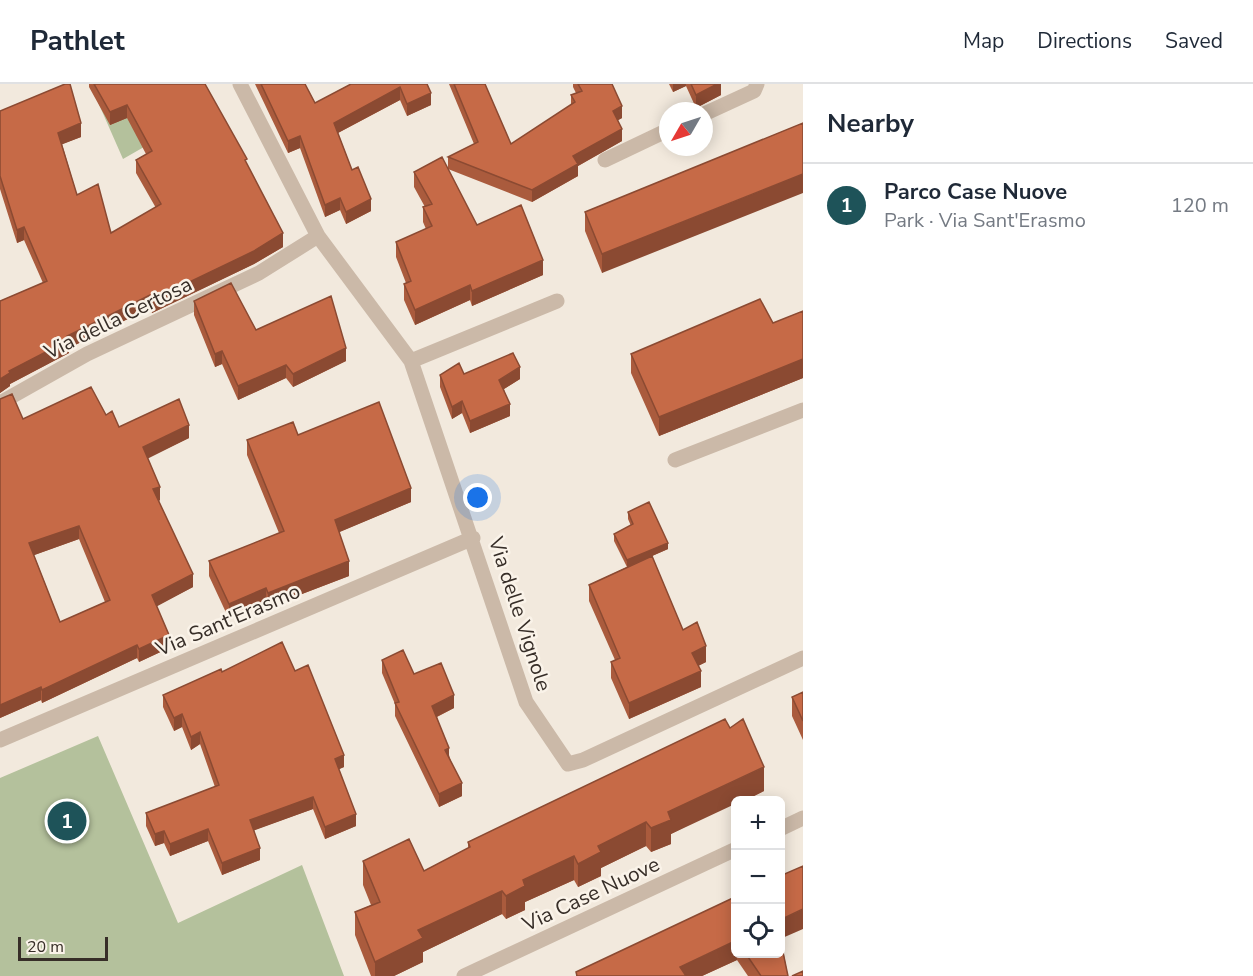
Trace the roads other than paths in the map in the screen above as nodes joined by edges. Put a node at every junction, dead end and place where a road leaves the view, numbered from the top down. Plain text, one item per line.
1 (240, 84) edge
2 (757, 84) edge
3 (713, 110) edge
4 (659, 134) edge
5 (605, 160) dead end
6 (318, 236) junction
7 (557, 301) dead end
8 (411, 361) junction
9 (0, 403) edge
10 (803, 410) edge
11 (675, 460) dead end
12 (473, 538) junction
13 (803, 658) edge
14 (0, 740) edge
15 (803, 818) edge
16 (785, 827) edge
17 (733, 850) edge
18 (464, 976) edge

1 - 6 street, Via delle Vignole
2 - 3 street
4 - 5 street
6 - 8 street, Via delle Vignole
6 - 9 street, Via della Certosa
7 - 8 street
8 - 12 street, Via delle Vignole
10 - 11 street
12 - 13 street, Via delle Vignole
12 - 14 street, Via Sant'Erasmo
15 - 16 street
17 - 18 street, Via Case Nuove

